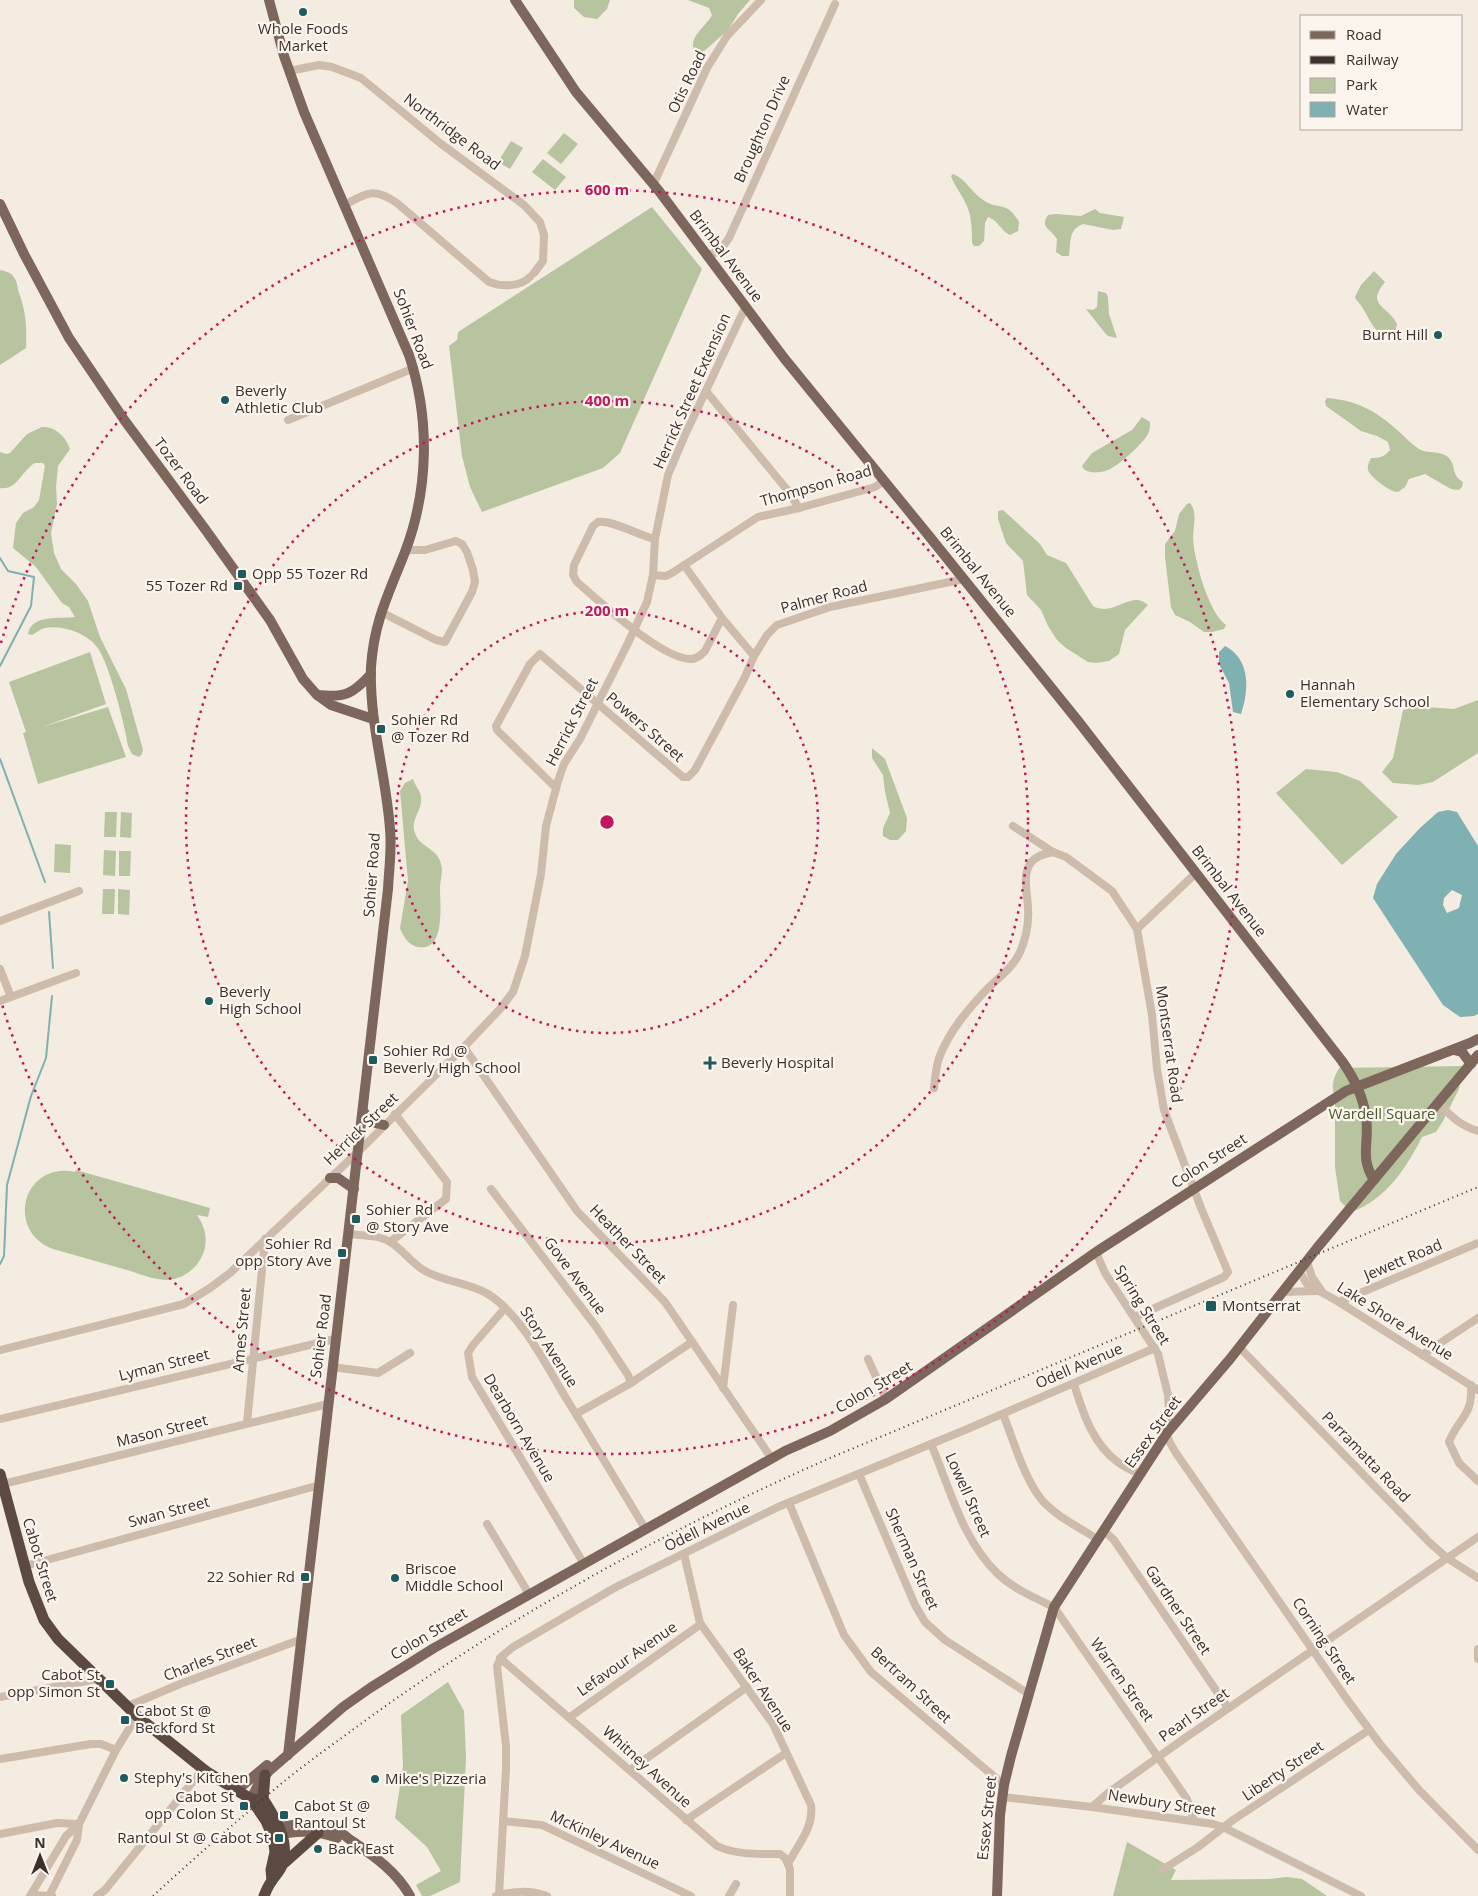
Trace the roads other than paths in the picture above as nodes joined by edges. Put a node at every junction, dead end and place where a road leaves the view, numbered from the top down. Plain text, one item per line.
1 (269, 0) edge
2 (515, 0) edge
3 (761, 0) edge
4 (835, 4) dead end
5 (289, 70) junction
6 (653, 186) junction
7 (0, 204) edge
8 (344, 205) junction
9 (706, 255) junction
10 (744, 308) junction
11 (414, 368) junction
12 (706, 391) junction
13 (288, 420) dead end
14 (884, 481) junction
15 (799, 508) junction
16 (655, 539) junction
17 (406, 550) junction
18 (684, 565) junction
19 (652, 575) junction
20 (964, 579) junction
21 (381, 612) junction
22 (722, 618) junction
23 (634, 630) junction
24 (754, 656) junction
25 (371, 674) junction
26 (317, 695) junction
27 (598, 704) junction
28 (373, 719) junction
29 (688, 777) joint
30 (556, 788) junction
31 (1013, 826) dead end
32 (1053, 852) junction
33 (1196, 873) junction
34 (79, 891) dead end
35 (0, 921) edge
36 (1137, 929) junction
37 (0, 968) edge
38 (76, 973) dead end
39 (11, 997) junction
40 (0, 1001) edge
41 (1478, 1039) edge
42 (464, 1047) junction
43 (1454, 1050) junction
44 (1478, 1056) edge
45 (1471, 1064) junction
46 (1358, 1086) junction
47 (934, 1088) dead end
48 (1439, 1102) junction
49 (363, 1111) junction
50 (395, 1114) junction
51 (384, 1125) junction
52 (1478, 1131) edge
53 (359, 1151) junction
54 (330, 1178) junction
55 (1374, 1180) junction
56 (354, 1189) junction
57 (491, 1189) dead end
58 (1194, 1189) junction
59 (348, 1234) junction
60 (265, 1239) junction
61 (390, 1242) junction
62 (1478, 1244) edge
63 (1096, 1252) junction
64 (1306, 1262) junction
65 (1299, 1272) junction
66 (1283, 1292) junction
67 (1322, 1292) junction
68 (1339, 1302) junction
69 (733, 1305) dead end
70 (505, 1308) junction
71 (1135, 1317) junction
72 (1478, 1318) edge
73 (335, 1339) junction
74 (692, 1342) junction
75 (1239, 1347) junction
76 (1155, 1348) junction
77 (0, 1350) edge
78 (410, 1354) dead end
79 (1422, 1355) junction
80 (254, 1358) junction
81 (868, 1359) dead end
82 (332, 1367) junction
83 (631, 1383) junction
84 (1074, 1384) junction
85 (1471, 1385) junction
86 (723, 1388) junction
87 (1478, 1390) edge
88 (886, 1399) junction
89 (328, 1404) junction
90 (576, 1414) junction
91 (1003, 1414) junction
92 (0, 1419) edge
93 (248, 1423) junction
94 (1167, 1433) junction
95 (931, 1444) junction
96 (772, 1459) junction
97 (859, 1474) junction
98 (1140, 1474) junction
99 (2, 1479) edge
100 (1478, 1481) edge
101 (320, 1485) junction
102 (789, 1503) junction
103 (487, 1524) dead end
104 (646, 1530) junction
105 (1100, 1534) junction
106 (1478, 1537) edge
107 (684, 1554) junction
108 (1447, 1558) junction
109 (584, 1564) junction
110 (26, 1566) junction
111 (1478, 1578) edge
112 (530, 1594) junction
113 (1054, 1608) junction
114 (701, 1624) junction
115 (302, 1639) junction
116 (1478, 1649) edge
117 (1313, 1650) junction
118 (500, 1658) junction
119 (1478, 1659) edge
120 (98, 1679) junction
121 (747, 1687) junction
122 (1029, 1694) junction
123 (0, 1697) edge
124 (128, 1706) junction
125 (1228, 1708) junction
126 (137, 1716) junction
127 (570, 1717) junction
128 (1370, 1730) junction
129 (116, 1750) junction
130 (786, 1753) junction
131 (285, 1757) junction
132 (1158, 1757) junction
133 (0, 1759) edge
134 (202, 1769) junction
135 (630, 1770) junction
136 (265, 1775) junction
137 (1004, 1785) junction
138 (236, 1791) junction
139 (1002, 1797) junction
140 (251, 1799) junction
141 (263, 1800) junction
142 (1092, 1806) junction
143 (686, 1820) junction
144 (1194, 1821) junction
145 (503, 1822) junction
146 (78, 1824) junction
147 (1223, 1828) junction
148 (277, 1832) junction
149 (318, 1833) junction
150 (0, 1834) edge
151 (351, 1840) junction
152 (1478, 1850) edge
153 (788, 1864) junction
154 (282, 1865) junction
155 (1162, 1870) dead end
156 (272, 1880) junction
157 (736, 1884) dead end
158 (30, 1895) edge
159 (496, 1895) edge
160 (49, 1896) edge
161 (54, 1896) edge
162 (97, 1896) edge
163 (264, 1896) edge
164 (410, 1896) edge
165 (547, 1896) edge
166 (691, 1896) edge
167 (729, 1896) edge
168 (790, 1896) edge
169 (996, 1896) edge
170 (1361, 1896) edge

1 - 5 main road, Sohier Road
2 - 6 main road, Brimbal Avenue
3 - 6 street, Otis Road
4 - 9 street, Broughton Drive
5 - 8 main road, Sohier Road
5 - 8 street, Northridge Road
6 - 9 main road, Brimbal Avenue
7 - 26 main road, Tozer Road
8 - 11 main road, Sohier Road
9 - 10 main road, Brimbal Avenue
10 - 12 street, Herrick Street Extension
10 - 14 main road, Brimbal Avenue
11 - 13 street
11 - 17 main road, Sohier Road
12 - 15 street
12 - 16 street, Herrick Street Extension
14 - 15 street, Thompson Road
14 - 20 main road, Brimbal Avenue
15 - 18 street, Thompson Road
16 - 19 street, Herrick Street Extension
16 - 23 street
17 - 21 main road, Sohier Road
17 - 21 street
18 - 19 street, Thompson Road
18 - 22 street
19 - 23 street, Herrick Street
20 - 24 street, Palmer Road
20 - 33 main road, Brimbal Avenue
21 - 25 main road, Sohier Road
22 - 23 street
22 - 24 street
23 - 27 street, Herrick Street
24 - 29 street, Palmer Road
25 - 26 main road
25 - 28 main road, Sohier Road
26 - 28 main road, Tozer Road
27 - 29 street, Powers Street
27 - 30 street, Herrick Street
27 - 30 street, Powers Street
28 - 49 main road, Sohier Road
30 - 42 street, Herrick Street
31 - 32 street, Montserrat Road
32 - 36 street, Montserrat Road
32 - 47 street
33 - 36 street
33 - 46 main road, Brimbal Avenue
34 - 35 street
36 - 58 street, Montserrat Road
37 - 39 street
38 - 39 street
39 - 40 street
41 - 43 main road, Colon Street
42 - 50 street, Herrick Street
42 - 74 street, Heather Street
43 - 45 main road
43 - 46 main road, Colon Street
44 - 45 main road, Essex Street
45 - 48 main road, Essex Street
46 - 55 main road, Brimbal Avenue
46 - 58 main road, Colon Street
48 - 52 street
48 - 55 main road, Essex Street
49 - 51 main road
49 - 53 main road, Sohier Road
50 - 51 street, Herrick Street
50 - 61 street
51 - 53 street, Herrick Street
53 - 54 street, Herrick Street
53 - 56 main road, Sohier Road
54 - 56 main road
54 - 60 street, Herrick Street
55 - 64 main road, Essex Street
56 - 59 main road, Sohier Road
57 - 83 street, Gove Avenue
58 - 63 main road, Colon Street
58 - 71 street, Montserrat Road
59 - 61 street, Story Avenue
59 - 73 main road, Sohier Road
60 - 77 street, Herrick Street
60 - 80 street, Ames Street
61 - 70 street, Story Avenue
62 - 68 street, Jewett Road
63 - 71 street, Spring Street
63 - 88 main road, Colon Street
64 - 65 main road, Essex Street
64 - 67 street, Lake Shore Avenue
65 - 66 main road, Essex Street
65 - 67 street, Lake Shore Avenue
66 - 67 street
66 - 75 main road, Essex Street
67 - 68 street, Lake Shore Avenue
68 - 79 street, Lake Shore Avenue
69 - 86 street
70 - 90 street, Story Avenue
70 - 109 street, Dearborn Avenue
71 - 76 street, Spring Street
72 - 79 street
73 - 80 street, Lyman Street
73 - 82 main road, Sohier Road
74 - 83 street
74 - 86 street, Heather Street
75 - 94 main road, Essex Street
75 - 108 street, Parramatta Road
76 - 84 street, Odell Avenue
76 - 94 street, Spring Street
78 - 82 street
79 - 85 street, Lake Shore Avenue
80 - 92 street, Lyman Street
80 - 93 street, Ames Street
81 - 88 street
82 - 89 main road, Sohier Road
83 - 90 street
84 - 91 street, Odell Avenue
84 - 98 street
85 - 87 street, Lake Shore Avenue
85 - 100 street
86 - 96 street, Heather Street
88 - 96 main road, Colon Street
89 - 93 street, Mason Street
89 - 101 main road, Sohier Road
90 - 104 street, Story Avenue
91 - 95 street, Odell Avenue
91 - 105 street, Gardner Street
93 - 99 street, Mason Street
94 - 98 main road, Essex Street
94 - 117 street, Corning Street
95 - 97 street, Odell Avenue
95 - 113 street, Lowell Street
96 - 104 main road, Colon Street
97 - 102 street, Odell Avenue
97 - 122 street, Sherman Street
98 - 105 main road, Essex Street
99 - 110 highway, Cabot Street
101 - 110 street, Swan Street
101 - 115 main road, Sohier Road
102 - 107 street, Odell Avenue
102 - 137 street, Bertram Street
103 - 112 street
104 - 109 main road, Colon Street
105 - 113 main road, Essex Street
105 - 125 street, Gardner Street
106 - 108 street, Pearl Street
107 - 114 street, Baker Avenue
107 - 118 street, Odell Avenue
108 - 111 street, Parramatta Road
108 - 117 street, Pearl Street
109 - 112 main road, Colon Street
110 - 120 highway, Cabot Street
112 - 131 main road, Colon Street
113 - 122 main road, Essex Street
113 - 132 street, Warren Street
114 - 121 street, Baker Avenue
114 - 127 street, Lefavour Avenue
115 - 124 street, Charles Street
115 - 131 main road, Sohier Road
116 - 119 street
117 - 125 street, Pearl Street
117 - 128 street, Corning Street
118 - 127 street, Whitney Avenue
118 - 145 street
120 - 123 street
120 - 124 highway, Cabot Street
121 - 130 street, Baker Avenue
121 - 135 street
122 - 137 main road, Essex Street
124 - 126 highway, Cabot Street
125 - 132 street, Pearl Street
126 - 129 street
126 - 134 highway, Cabot Street
127 - 135 street, Whitney Avenue
128 - 147 street, Liberty Street
128 - 152 street, Corning Street
129 - 133 street
129 - 146 street
130 - 143 street
130 - 153 street, Baker Avenue
131 - 136 main road, Colon Street
131 - 138 main road, Colon Street
132 - 142 street, Pearl Street
132 - 144 street, Warren Street
134 - 138 highway, Cabot Street
134 - 162 street
135 - 143 street, Whitney Avenue
136 - 140 main road, Colon Street
136 - 141 highway
137 - 139 main road, Essex Street
138 - 140 highway, Cabot Street
139 - 142 street, Newbury Street
139 - 169 main road, Essex Street
140 - 141 highway, Cabot Street
140 - 148 highway, Cabot Street
141 - 148 highway
142 - 144 street, Newbury Street
143 - 153 street, Whitney Avenue
144 - 147 street, Newbury Street
145 - 159 street
145 - 166 street, McKinley Avenue
146 - 150 street
146 - 158 street
146 - 160 street
147 - 155 street, Liberty Street
147 - 170 street, Newbury Street
148 - 149 main road
148 - 151 main road
148 - 154 highway
148 - 156 highway
149 - 151 main road
149 - 154 highway
151 - 164 main road
153 - 168 street
154 - 156 highway
156 - 163 highway
157 - 167 street
158 - 160 street
159 - 165 street
160 - 161 street

